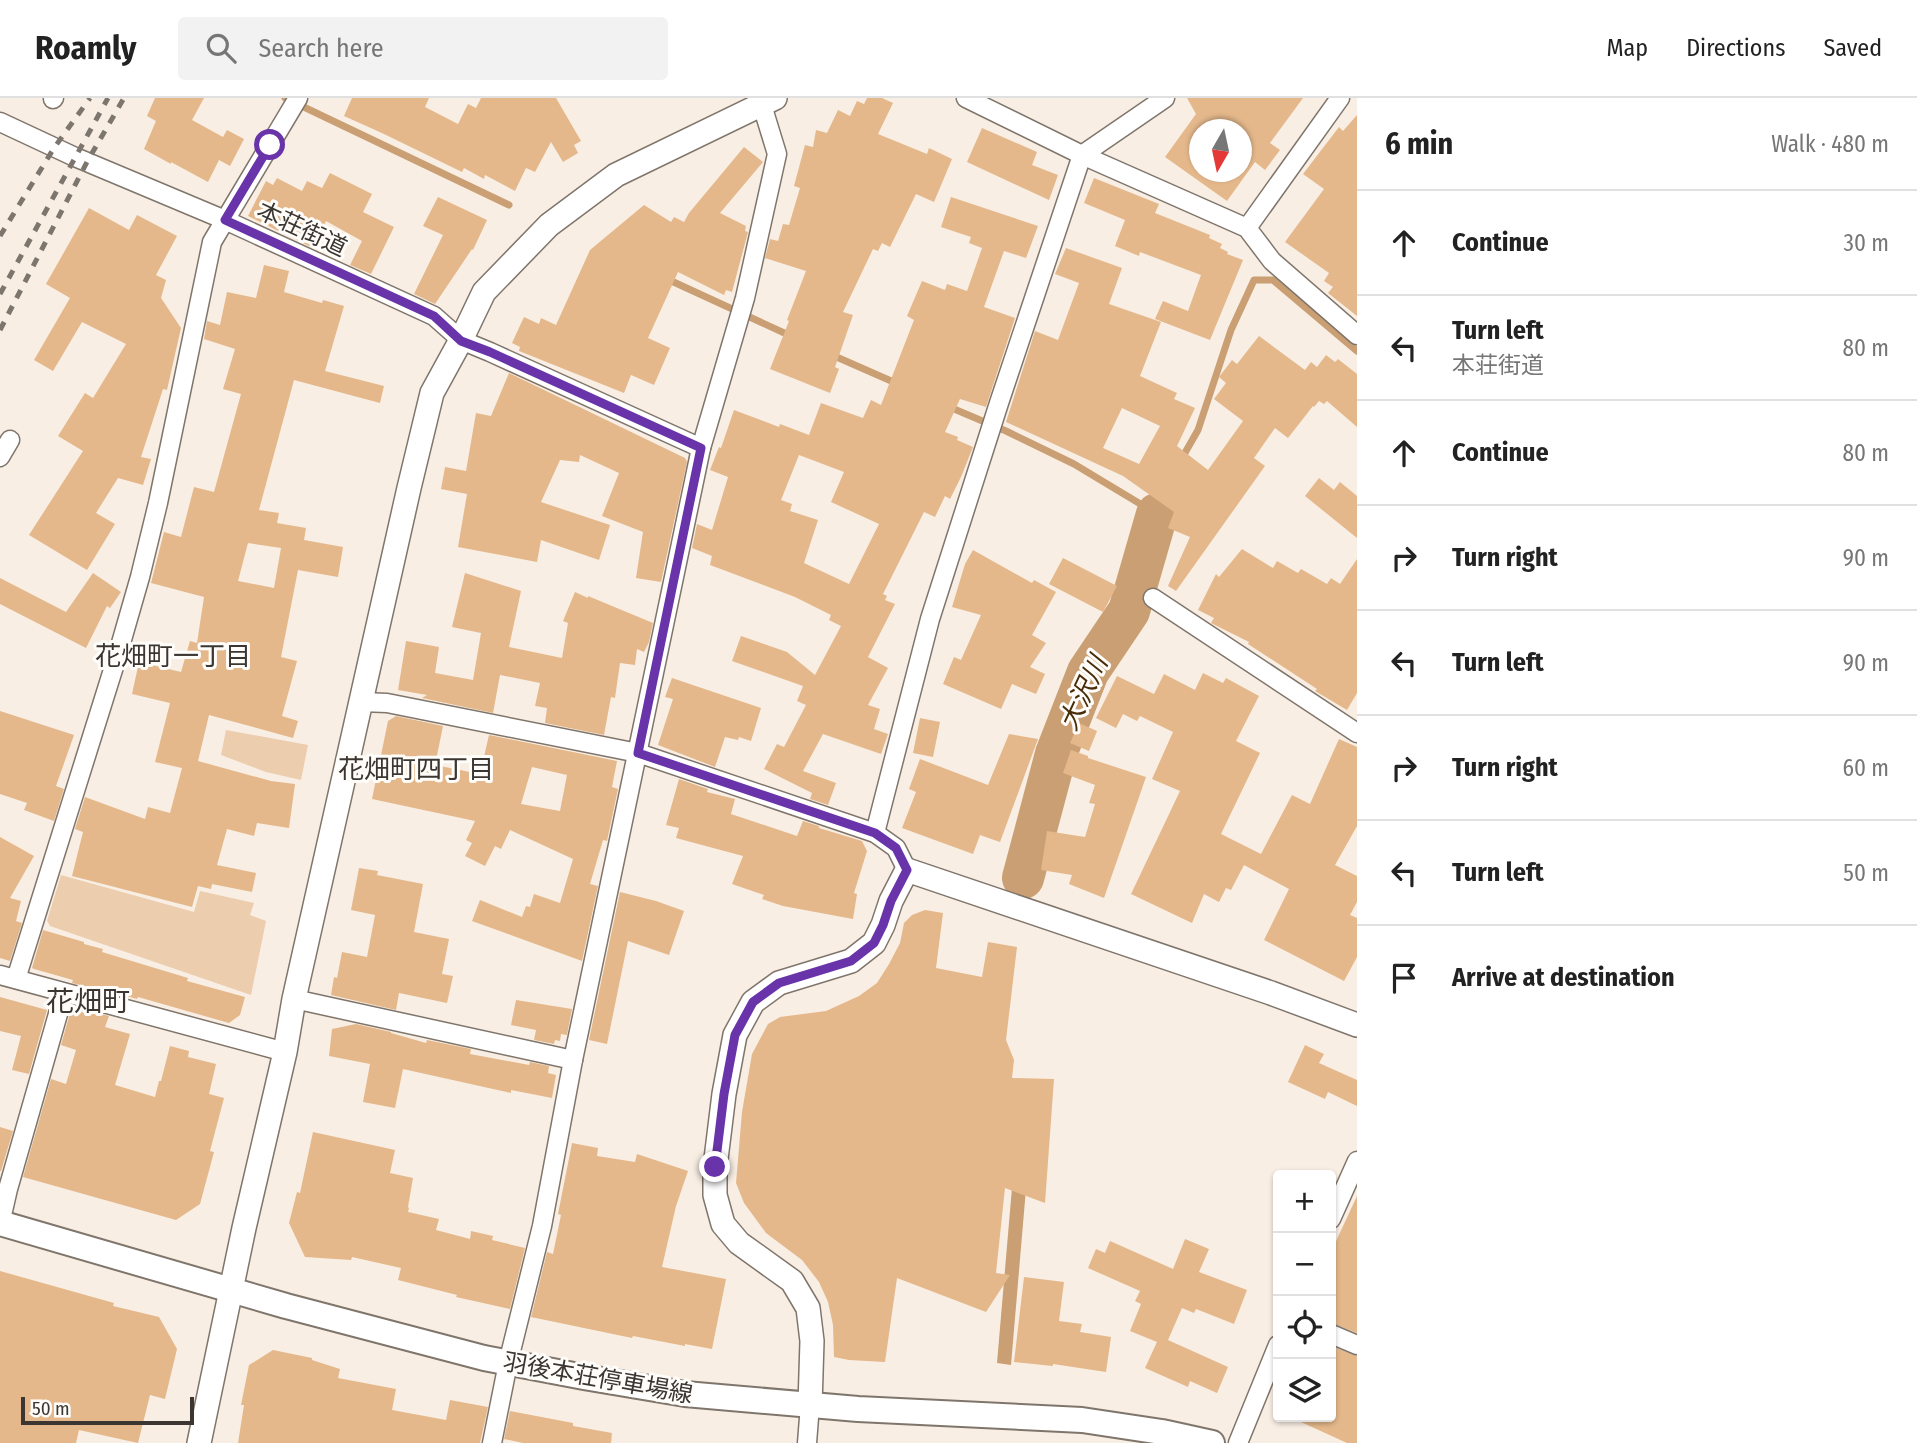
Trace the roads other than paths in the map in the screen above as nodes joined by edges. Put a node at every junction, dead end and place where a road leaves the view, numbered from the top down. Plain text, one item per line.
1 (298, 98) edge
2 (966, 98) edge
3 (1165, 98) edge
4 (1340, 98) edge
5 (768, 101) edge
6 (0, 122) edge
7 (1082, 155) junction
8 (225, 220) junction
9 (1247, 228) junction
10 (1357, 335) edge
11 (461, 341) junction
12 (10, 440) dead end
13 (701, 448) junction
14 (0, 457) edge
15 (1153, 598) dead end
16 (360, 702) junction
17 (1357, 733) edge
18 (638, 753) junction
19 (875, 833) junction
20 (907, 870) junction
21 (8, 977) edge
22 (64, 993) junction
23 (294, 999) junction
24 (1357, 1025) edge
25 (285, 1052) junction
26 (573, 1060) junction
27 (1357, 1160) edge
28 (1336, 1208) edge
29 (0, 1223) edge
30 (231, 1289) junction
31 (1336, 1336) edge
32 (1357, 1345) edge
33 (1273, 1357) edge
34 (508, 1363) junction
35 (810, 1405) junction
36 (200, 1443) edge
37 (492, 1443) edge
38 (807, 1443) edge
39 (1212, 1443) edge
40 (1238, 1443) edge

1 - 8 street
2 - 7 street
3 - 7 street
4 - 9 street
5 - 11 street
5 - 13 street
6 - 8 street, 本荘街道
7 - 9 street
7 - 19 street
8 - 11 street, 本荘街道
8 - 21 street
9 - 10 street
11 - 13 street
11 - 16 street
12 - 14 street
13 - 18 street
15 - 17 street
16 - 18 street
16 - 23 street
18 - 19 street
18 - 26 street
19 - 20 street
20 - 24 street
20 - 35 street
21 - 22 street
22 - 25 street
22 - 29 street
23 - 25 street
23 - 26 street
25 - 30 street
26 - 34 street
27 - 28 street
29 - 30 main road, 羽後本荘停車場線
30 - 34 main road, 羽後本荘停車場線
30 - 36 street
31 - 32 street
33 - 40 street
34 - 35 main road, 羽後本荘停車場線
34 - 37 street
35 - 38 street
35 - 39 main road, 羽後本荘停車場線

